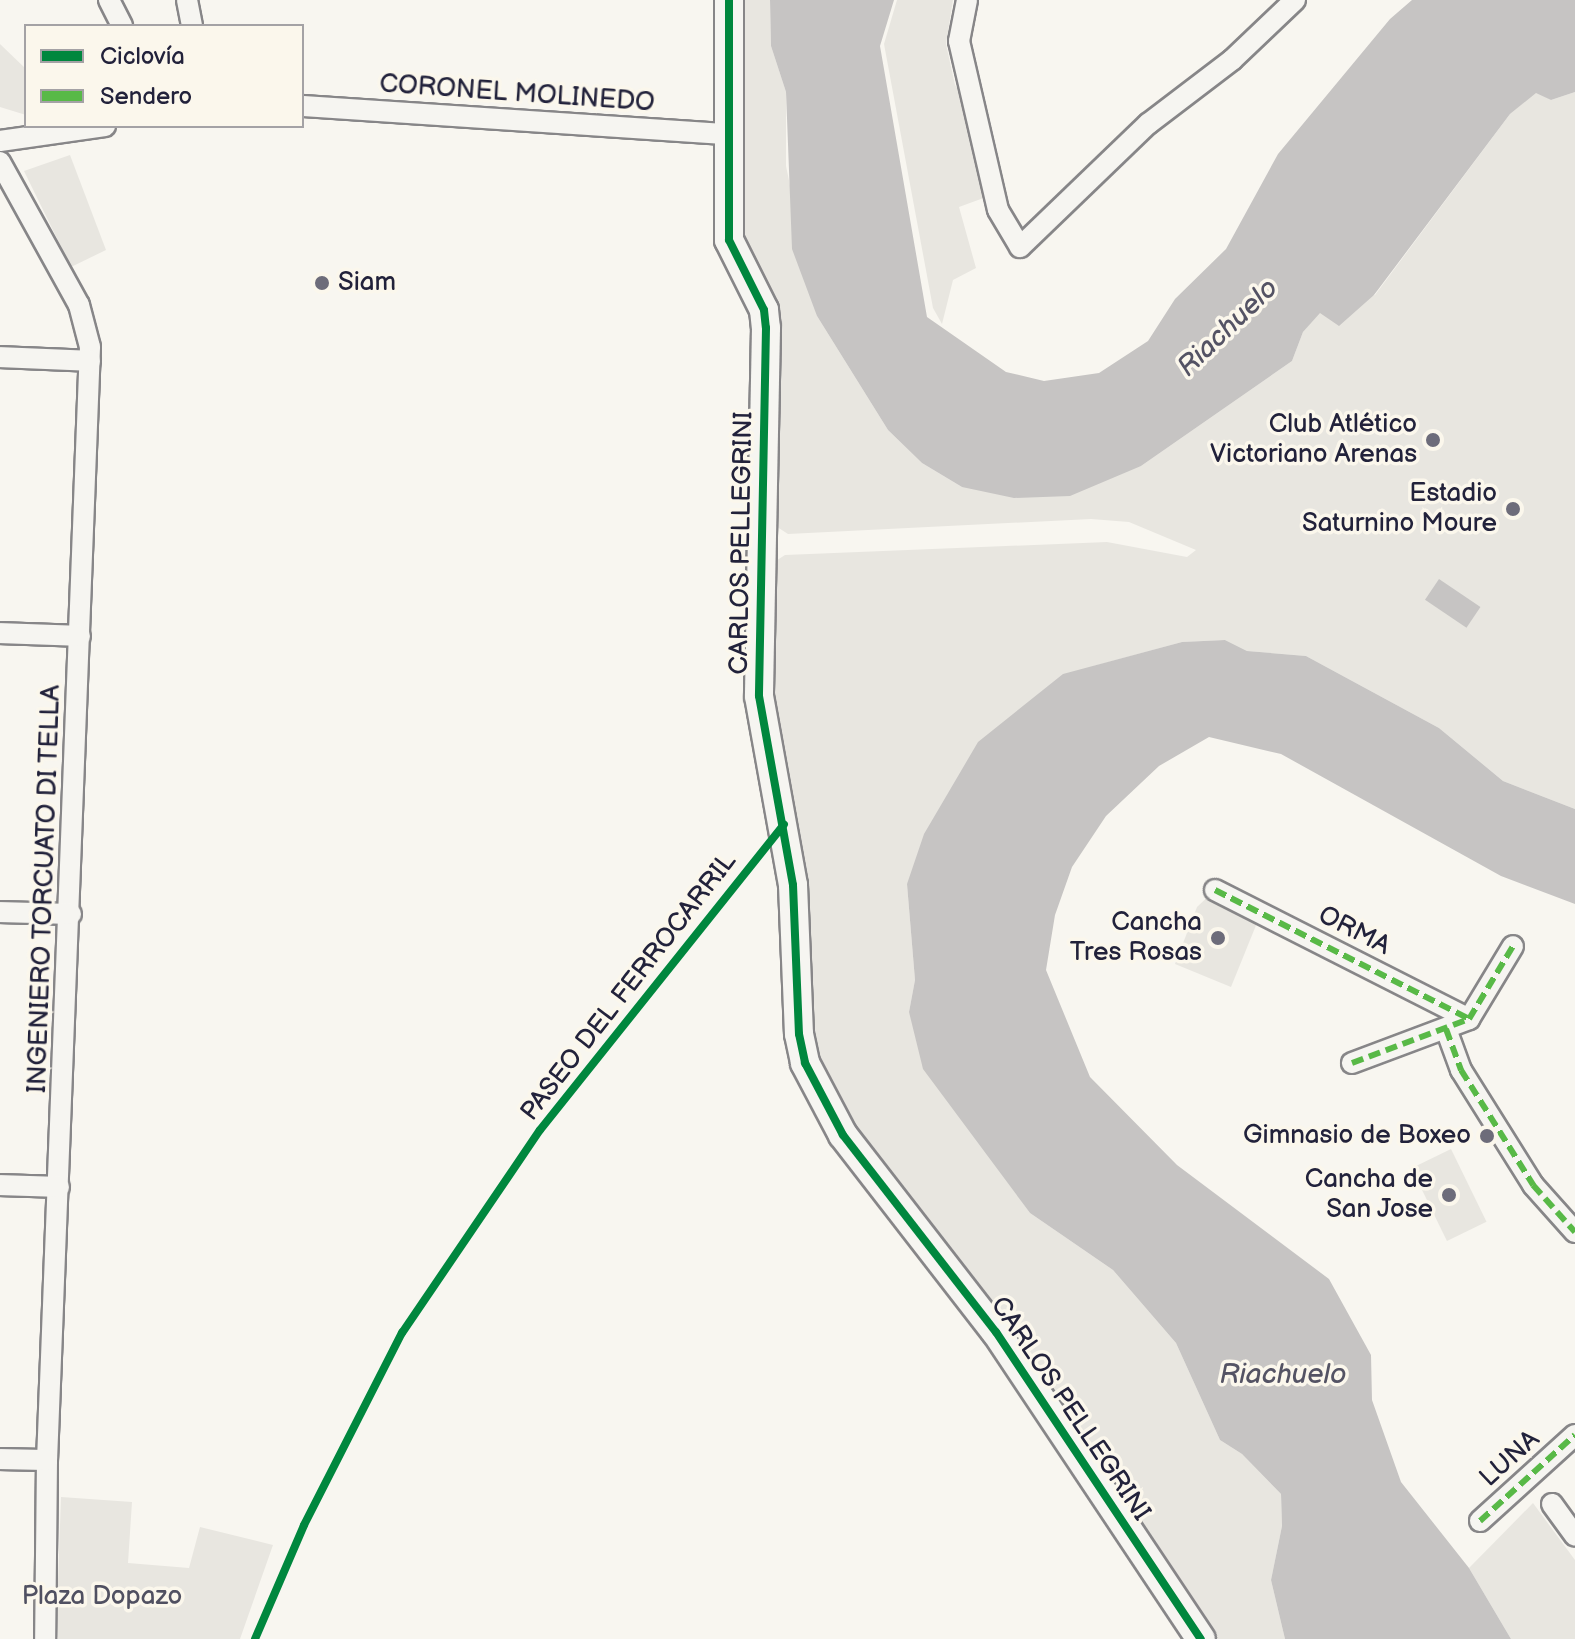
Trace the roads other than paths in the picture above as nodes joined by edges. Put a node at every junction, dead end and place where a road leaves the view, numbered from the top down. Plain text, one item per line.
1 (109, 0) edge
2 (187, 0) edge
3 (729, 0) edge
4 (967, 0) edge
5 (1295, 0) edge
6 (121, 24) edge
7 (192, 24) edge
8 (304, 106) edge
9 (91, 128) edge
10 (729, 134) junction
11 (0, 141) edge
12 (0, 162) edge
13 (0, 357) edge
14 (90, 361) junction
15 (0, 633) edge
16 (80, 636) junction
17 (1215, 890) dead end
18 (0, 912) edge
19 (71, 914) junction
20 (1513, 946) dead end
21 (1469, 1019) junction
22 (1446, 1029) junction
23 (1352, 1063) dead end
24 (0, 1185) edge
25 (59, 1187) junction
26 (1575, 1232) edge
27 (1575, 1435) edge
28 (0, 1459) edge
29 (47, 1460) junction
30 (1552, 1504) dead end
31 (1480, 1521) dead end
32 (1575, 1536) edge
33 (45, 1639) edge
34 (1201, 1639) edge

1 - 6 street
2 - 7 street
3 - 10 street, CARLOS PELLEGRINI
4 - 5 street
8 - 10 street, CORONEL MOLINEDO
9 - 11 street
10 - 34 street, CARLOS PELLEGRINI
12 - 14 street, INGENIERO TORCUATO DI TELLA
13 - 14 street
14 - 16 street, INGENIERO TORCUATO DI TELLA
15 - 16 street
16 - 19 street, INGENIERO TORCUATO DI TELLA
17 - 21 street, ORMA
18 - 19 street
19 - 25 street, INGENIERO TORCUATO DI TELLA
20 - 21 street
21 - 22 street
22 - 23 street
22 - 26 street
24 - 25 street
25 - 29 street, INGENIERO TORCUATO DI TELLA
27 - 31 street, LUNA
28 - 29 street
29 - 33 street, INGENIERO TORCUATO DI TELLA
30 - 32 street

